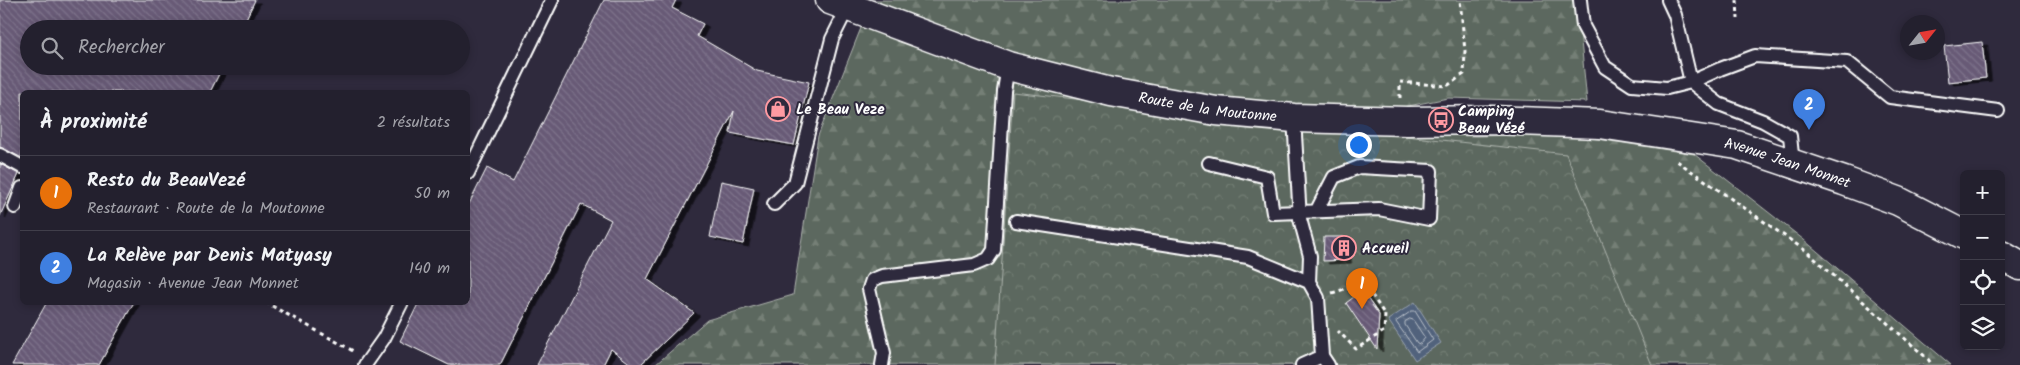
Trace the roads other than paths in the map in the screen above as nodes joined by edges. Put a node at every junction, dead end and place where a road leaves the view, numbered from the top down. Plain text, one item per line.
1 (552, 0) edge
2 (1580, 0) edge
3 (1668, 0) edge
4 (839, 3) edge
5 (1008, 66) junction
6 (1691, 82) junction
7 (1998, 111) dead end
8 (1294, 118) junction
9 (1600, 124) joint
10 (0, 156) edge
11 (1209, 163) dead end
12 (1793, 164) junction
13 (20, 166) edge
14 (470, 169) edge
15 (20, 193) edge
16 (774, 204) dead end
17 (15, 207) dead end
18 (1317, 210) dead end
19 (1300, 213) junction
20 (1016, 221) dead end
21 (1960, 233) edge
22 (2005, 257) edge
23 (2020, 266) edge
24 (1309, 282) junction
25 (400, 305) edge
26 (367, 362) edge
27 (1323, 362) edge
28 (882, 365) edge
29 (1302, 365) edge

1 - 14 lane
2 - 6 lane
3 - 6 lane
4 - 5 main road, Route de la Moutonne
4 - 16 lane
5 - 8 main road, Route de la Moutonne
5 - 28 lane
6 - 7 lane
6 - 12 lane
8 - 9 main road, Route de la Moutonne
8 - 19 lane
9 - 12 main road, Avenue Jean Monnet
10 - 13 lane
11 - 19 lane
12 - 21 main road, Avenue Jean Monnet
15 - 17 lane
18 - 19 lane
19 - 24 lane
20 - 24 lane
22 - 23 main road
24 - 27 lane
25 - 26 lane
27 - 29 lane

